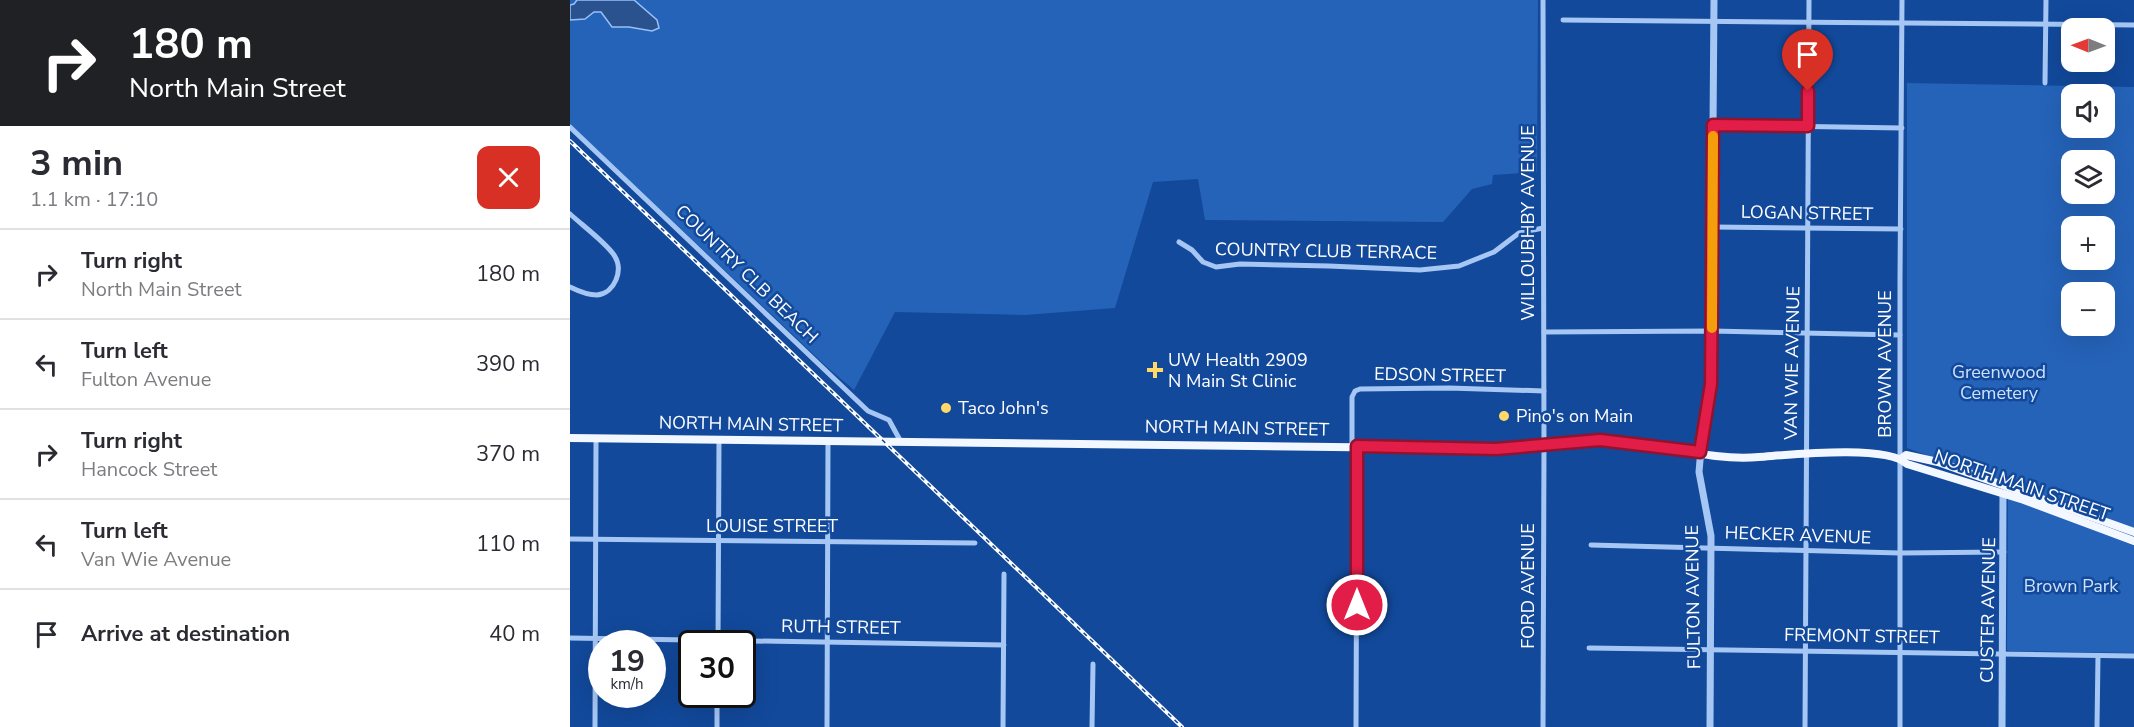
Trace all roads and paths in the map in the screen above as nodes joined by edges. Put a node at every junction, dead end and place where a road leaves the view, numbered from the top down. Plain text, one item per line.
1 (1543, 0) edge
2 (1714, 0) edge
3 (1809, 0) edge
4 (1902, 0) edge
5 (2046, 0) edge
6 (1563, 20) dead end
7 (1714, 20) junction
8 (1808, 22) junction
9 (1902, 22) junction
10 (2045, 24) junction
11 (2134, 25) edge
12 (2045, 84) dead end
13 (1713, 125) junction
14 (1808, 126) junction
15 (570, 127) edge
16 (1902, 128) junction
17 (570, 214) edge
18 (1713, 227) junction
19 (1543, 228) junction
20 (1808, 229) junction
21 (1901, 229) junction
22 (1179, 242) dead end
23 (570, 287) edge
24 (1712, 331) junction
25 (1544, 332) junction
26 (1807, 333) junction
27 (1900, 335) junction
28 (1544, 391) junction
29 (570, 438) edge
30 (596, 439) junction
31 (719, 440) junction
32 (828, 442) junction
33 (901, 442) junction
34 (1354, 446) junction
35 (1544, 446) junction
36 (1700, 452) junction
37 (1806, 453) junction
38 (1901, 459) junction
39 (2003, 494) junction
40 (2134, 532) edge
41 (570, 539) edge
42 (596, 540) junction
43 (720, 541) junction
44 (827, 541) junction
45 (2134, 541) edge
46 (975, 543) dead end
47 (1591, 545) dead end
48 (1711, 548) junction
49 (1806, 550) junction
50 (2004, 552) junction
51 (1900, 553) junction
52 (1004, 574) dead end
53 (596, 630) edge
54 (718, 630) edge
55 (570, 638) edge
56 (588, 638) edge
57 (829, 641) junction
58 (756, 642) edge
59 (1004, 645) junction
60 (1589, 648) dead end
61 (1710, 650) junction
62 (1806, 650) junction
63 (1900, 652) junction
64 (2002, 653) junction
65 (2097, 656) junction
66 (2134, 656) edge
67 (1093, 664) dead end
68 (595, 708) edge
69 (717, 708) edge
70 (595, 727) edge
71 (717, 727) edge
72 (827, 727) edge
73 (1003, 727) edge
74 (1092, 727) edge
75 (1356, 727) edge
76 (1543, 727) edge
77 (1710, 727) edge
78 (1805, 727) edge
79 (1900, 727) edge
80 (2002, 727) edge
81 (2097, 727) edge

1 - 19 street, WILLOUBHBY AVENUE
2 - 7 street, FULTON AVENUE
3 - 8 street, VAN WIE AVENUE
4 - 9 street, BROWN AVENUE
5 - 10 street
6 - 7 street
7 - 8 street
7 - 13 street, FULTON AVENUE
8 - 9 street
8 - 14 street, VAN WIE AVENUE
9 - 10 street
9 - 16 street, BROWN AVENUE
10 - 11 street
10 - 12 street
13 - 14 street
13 - 18 street, FULTON AVENUE
14 - 16 street
14 - 20 street, VAN WIE AVENUE
15 - 33 street, COUNTRY CLB BEACH
16 - 21 street, BROWN AVENUE
17 - 23 street
18 - 20 street, LOGAN STREET
18 - 24 street, FULTON AVENUE
19 - 22 street, COUNTRY CLUB TERRACE
19 - 25 street, WILLOUBHBY AVENUE
20 - 21 street, LOGAN STREET
20 - 26 street, VAN WIE AVENUE
21 - 27 street, BROWN AVENUE
24 - 25 street
24 - 26 street
24 - 36 street, FULTON AVENUE
25 - 28 street, WILLOUBHBY AVENUE
26 - 27 street
26 - 37 street, VAN WIE AVENUE
27 - 38 street, BROWN AVENUE
28 - 34 street, EDSON STREET
28 - 35 street, WILLOUBHBY AVENUE
29 - 30 main road, NORTH MAIN STREET
30 - 31 main road, NORTH MAIN STREET
30 - 42 street
31 - 32 main road, NORTH MAIN STREET
31 - 43 street
32 - 33 main road, NORTH MAIN STREET
32 - 44 street
33 - 34 main road, NORTH MAIN STREET
34 - 35 main road, NORTH MAIN STREET
34 - 75 street, EDSON STREET
35 - 36 main road, NORTH MAIN STREET
35 - 76 street, FORD AVENUE
36 - 37 main road, NORTH MAIN STREET
36 - 48 street, FULTON AVENUE
37 - 38 main road, NORTH MAIN STREET
37 - 49 street, VAN WIE AVENUE
38 - 39 main road, NORTH MAIN STREET
38 - 40 main road, NORTH MAIN STREET
38 - 51 street, BROWN AVENUE
39 - 45 main road, NORTH MAIN STREET
39 - 50 street, CUSTER AVENUE
41 - 42 street, LOUISE STREET
42 - 43 street, LOUISE STREET
42 - 53 street
43 - 44 street, LOUISE STREET
43 - 54 street
44 - 46 street, LOUISE STREET
44 - 57 street
47 - 48 street, HECKER AVENUE
48 - 49 street, HECKER AVENUE
48 - 61 street, FULTON AVENUE
49 - 51 street, HECKER AVENUE
49 - 62 street, VAN WIE AVENUE
50 - 51 street, HECKER AVENUE
50 - 64 street, CUSTER AVENUE
51 - 63 street, BROWN AVENUE
52 - 59 street
55 - 56 street, RUTH STREET
57 - 58 street, RUTH STREET
57 - 59 street, RUTH STREET
57 - 72 street
59 - 73 street
60 - 61 street, FREMONT STREET
61 - 62 street, FREMONT STREET
61 - 77 street, FULTON AVENUE
62 - 63 street, FREMONT STREET
62 - 78 street, VAN WIE AVENUE
63 - 64 street, FREMONT STREET
63 - 79 street, BROWN AVENUE
64 - 65 street, FREMONT STREET
64 - 80 street, CUSTER AVENUE
65 - 66 street, FREMONT STREET
65 - 81 street
67 - 74 street
68 - 70 street
69 - 71 street

